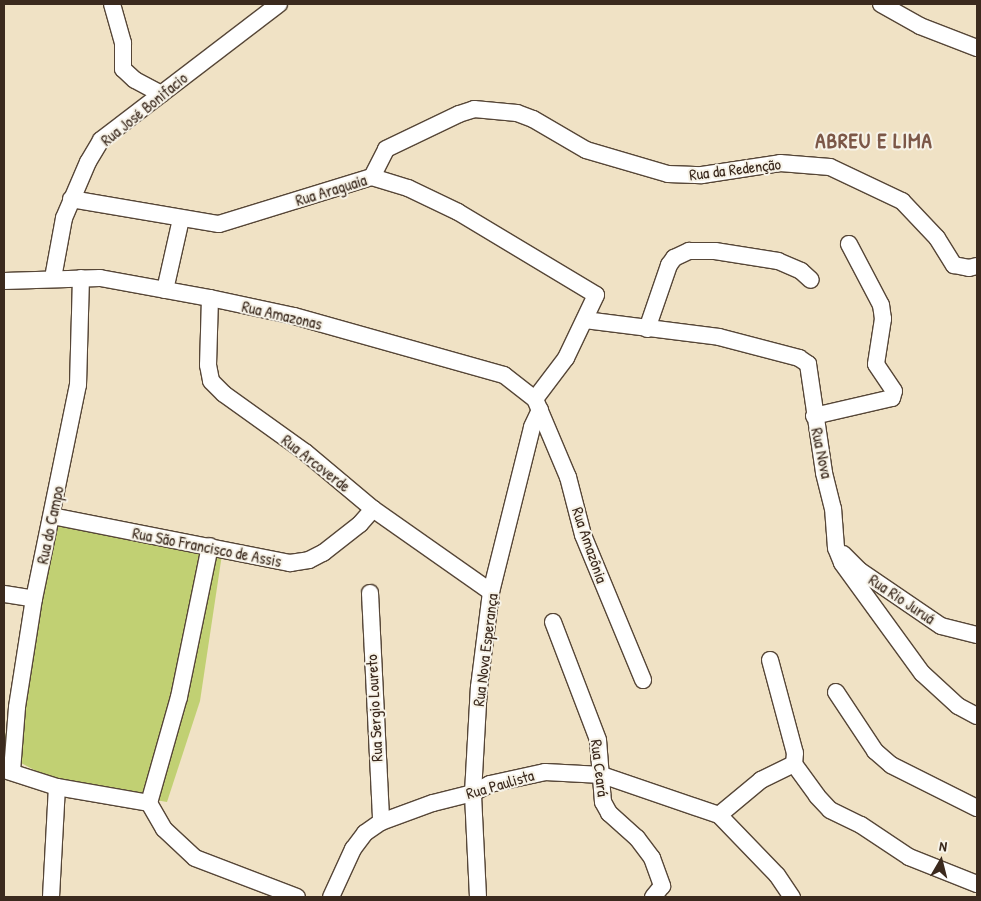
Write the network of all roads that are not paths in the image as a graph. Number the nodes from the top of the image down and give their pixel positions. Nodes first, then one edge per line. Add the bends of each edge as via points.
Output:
1 (112, 4) edge
2 (279, 4) edge
3 (881, 4) edge
4 (264, 9) edge
5 (977, 48) edge
6 (161, 94) junction
7 (372, 177) junction
8 (71, 199) junction
9 (181, 219) junction
10 (849, 244) dead end
11 (977, 266) edge
12 (53, 278) junction
13 (81, 278) junction
14 (811, 280) dead end
15 (4, 281) edge
16 (164, 290) junction
17 (596, 294) joint
18 (210, 298) junction
19 (585, 320) junction
20 (648, 325) junction
21 (538, 404) junction
22 (814, 416) junction
23 (373, 509) junction
24 (52, 516) junction
25 (210, 546) junction
26 (836, 548) junction
27 (491, 592) junction
28 (4, 594) edge
29 (370, 594) dead end
30 (34, 599) junction
31 (553, 622) dead end
32 (977, 635) edge
33 (770, 660) dead end
34 (643, 680) dead end
35 (836, 692) dead end
36 (977, 716) edge
37 (794, 764) junction
38 (8, 770) edge
39 (602, 776) junction
40 (57, 787) junction
41 (473, 793) junction
42 (149, 803) junction
43 (977, 808) edge
44 (719, 815) junction
45 (381, 822) junction
46 (977, 884) edge
47 (51, 897) edge
48 (297, 897) edge
49 (331, 897) edge
50 (478, 897) edge
51 (653, 897) edge
52 (792, 897) edge

1 - 6 street via 123,43 123,69 135,80
2 - 4 street, Rua José Bonifacio
3 - 5 street via 920,26
4 - 6 street, Rua José Bonifacio
6 - 8 street, Rua José Bonifacio via 102,140
7 - 9 street, Rua Araguaia via 219,224
7 - 11 street, Rua da Redenção via 386,150 459,114 474,109 517,113 586,150 668,174 702,175 780,163 830,167 902,201 937,238 954,265
7 - 17 street, Rua Araguaia via 408,188 458,212
8 - 9 street, Rua Araguaia
8 - 12 street, Rua José Bonifacio
9 - 16 street
10 - 22 street via 881,305 883,318 876,364 894,391 892,398
12 - 13 street, Rua Amazonas
12 - 15 street, Rua Amazonas
13 - 16 street, Rua Amazonas via 100,278
13 - 24 street, Rua do Campo via 78,385
14 - 20 street via 802,271 778,261 715,251 689,251 674,258 669,265
16 - 18 street, Rua Amazonas
17 - 19 street, Rua Nova Esperança
18 - 21 street, Rua Amazonas via 294,316 504,375
18 - 23 street, Rua Arcoverde via 208,365 212,380 224,394 305,452
19 - 20 street, Rua Nova
19 - 21 street, Rua Nova Esperança
20 - 22 street, Rua Nova via 719,337 803,360 808,364
21 - 27 street, Rua Nova Esperança
21 - 34 street, Rua Amazônia via 568,477 583,535
22 - 26 street, Rua Nova via 833,508
23 - 25 street, Rua São Francisco de Assis via 350,534 323,553 300,563
23 - 27 street, Rua Arcoverde
24 - 25 street, Rua São Francisco de Assis
24 - 30 street, Rua do Campo
25 - 42 street via 179,697
26 - 32 street, Rua Rio Juruá via 859,570 941,626
26 - 36 street, Rua Nova via 853,582 922,673 958,706
27 - 41 street, Rua Nova Esperança via 479,687
28 - 30 street
29 - 45 street, Rua Sergio Loureto
30 - 38 street, Rua do Campo
31 - 39 street, Rua Ceará via 598,740
33 - 37 street via 795,753
35 - 43 street via 875,751 891,765
37 - 44 street via 761,780
37 - 46 street via 830,810 909,857
38 - 40 street
39 - 41 street, Rua Paulista via 545,772 490,784
39 - 44 street, Rua Paulista
39 - 51 street, Rua Ceará via 606,808 637,838 652,858 662,886
40 - 42 street
40 - 47 street
41 - 45 street, Rua Paulista
41 - 50 street, Rua Nova Esperança
42 - 48 street via 164,829 194,858
44 - 52 street, Rua Paulista via 777,875
45 - 49 street, Rua Paulista via 353,849

